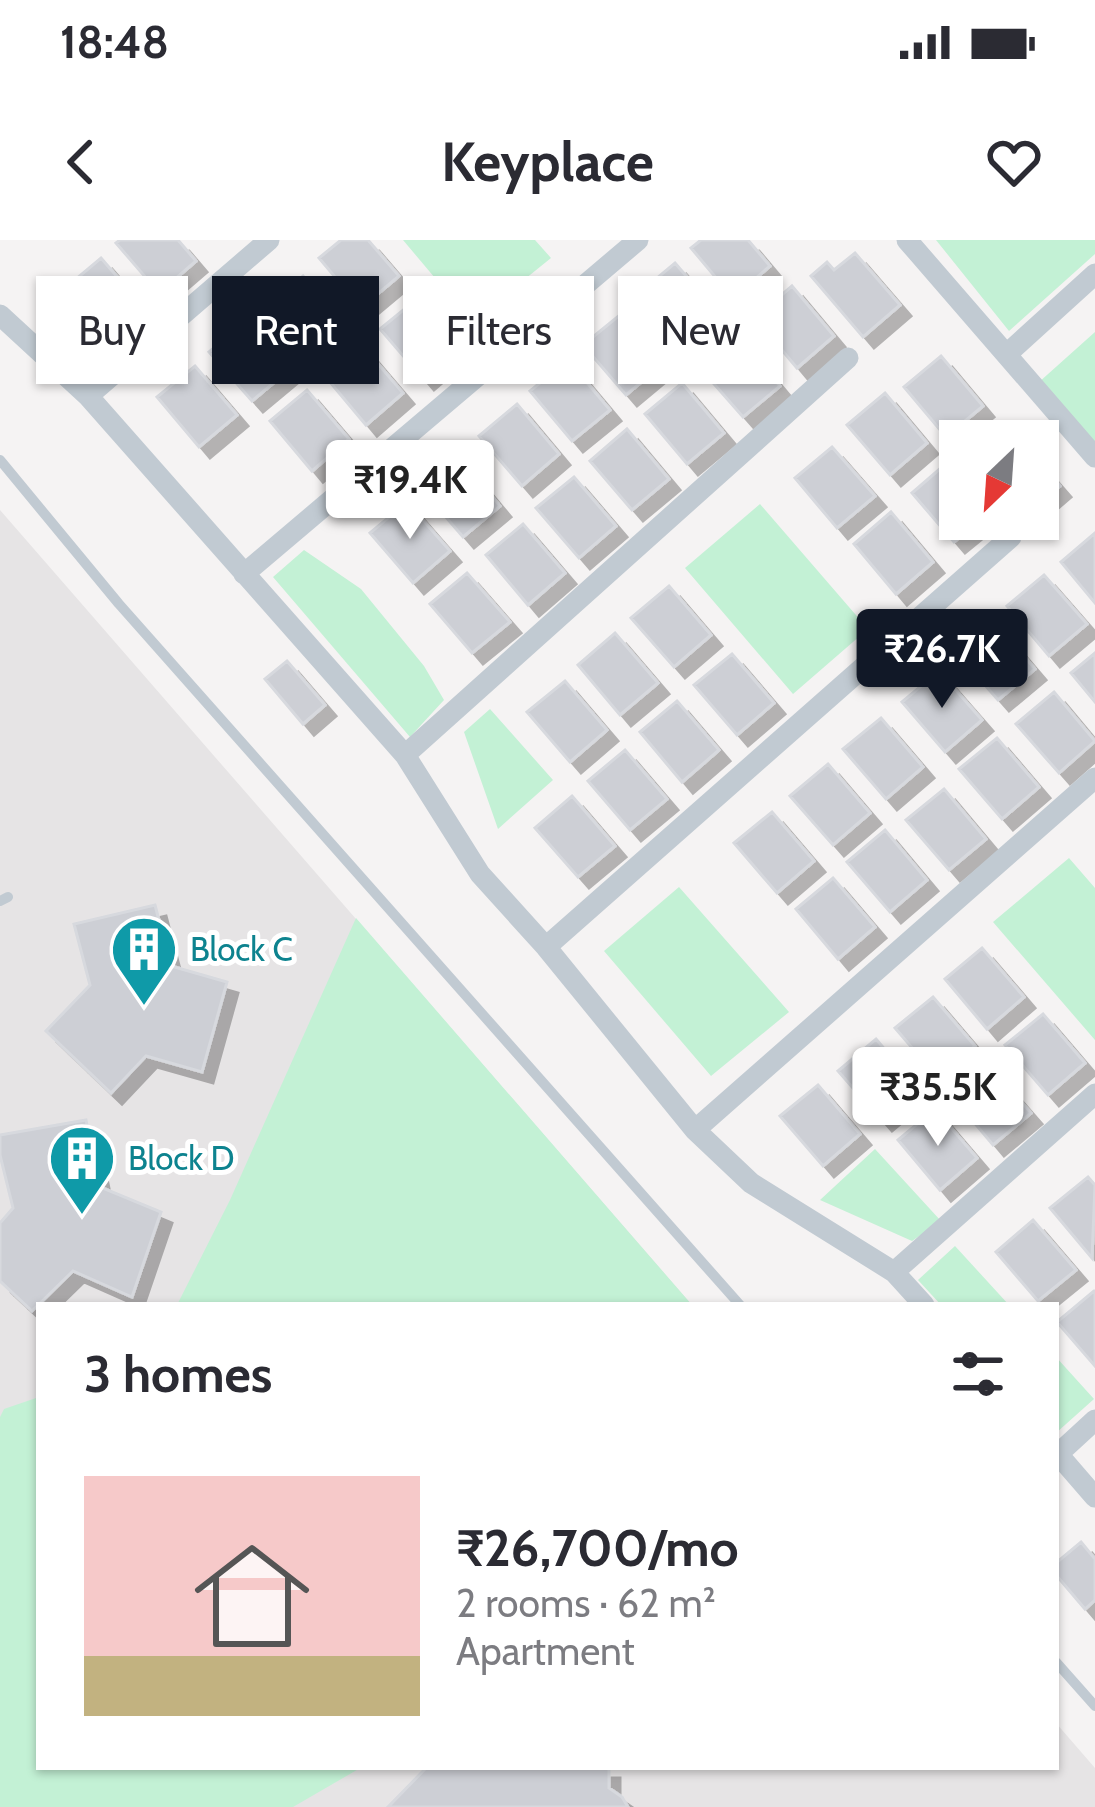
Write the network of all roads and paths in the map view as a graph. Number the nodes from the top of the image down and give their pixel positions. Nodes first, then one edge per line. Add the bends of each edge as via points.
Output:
1 (269, 240) edge
2 (638, 240) edge
3 (907, 240) edge
4 (1095, 274) edge
5 (0, 315) edge
6 (1008, 353) junction
7 (848, 358) dead end
8 (88, 396) junction
9 (1095, 457) edge
10 (0, 460) edge
11 (1008, 540) edge
12 (244, 574) junction
13 (404, 754) junction
14 (1095, 778) edge
15 (546, 947) junction
16 (1095, 1094) edge
17 (695, 1130) junction
18 (894, 1272) junction
19 (737, 1302) edge
20 (921, 1302) edge
21 (1095, 1420) edge
22 (1059, 1451) edge
23 (1059, 1455) edge
24 (1095, 1497) edge
25 (1059, 1665) edge
26 (1095, 1706) edge

1 - 8 street
2 - 12 street
3 - 6 street
4 - 6 street
5 - 8 street
6 - 9 street
7 - 13 street
8 - 12 street
10 - 19 lane
11 - 15 street
12 - 13 street
13 - 15 street via 480,874
14 - 17 street
15 - 17 street
16 - 18 street
17 - 18 street via 751,1183
18 - 20 street
21 - 22 street
23 - 24 street
25 - 26 lane

